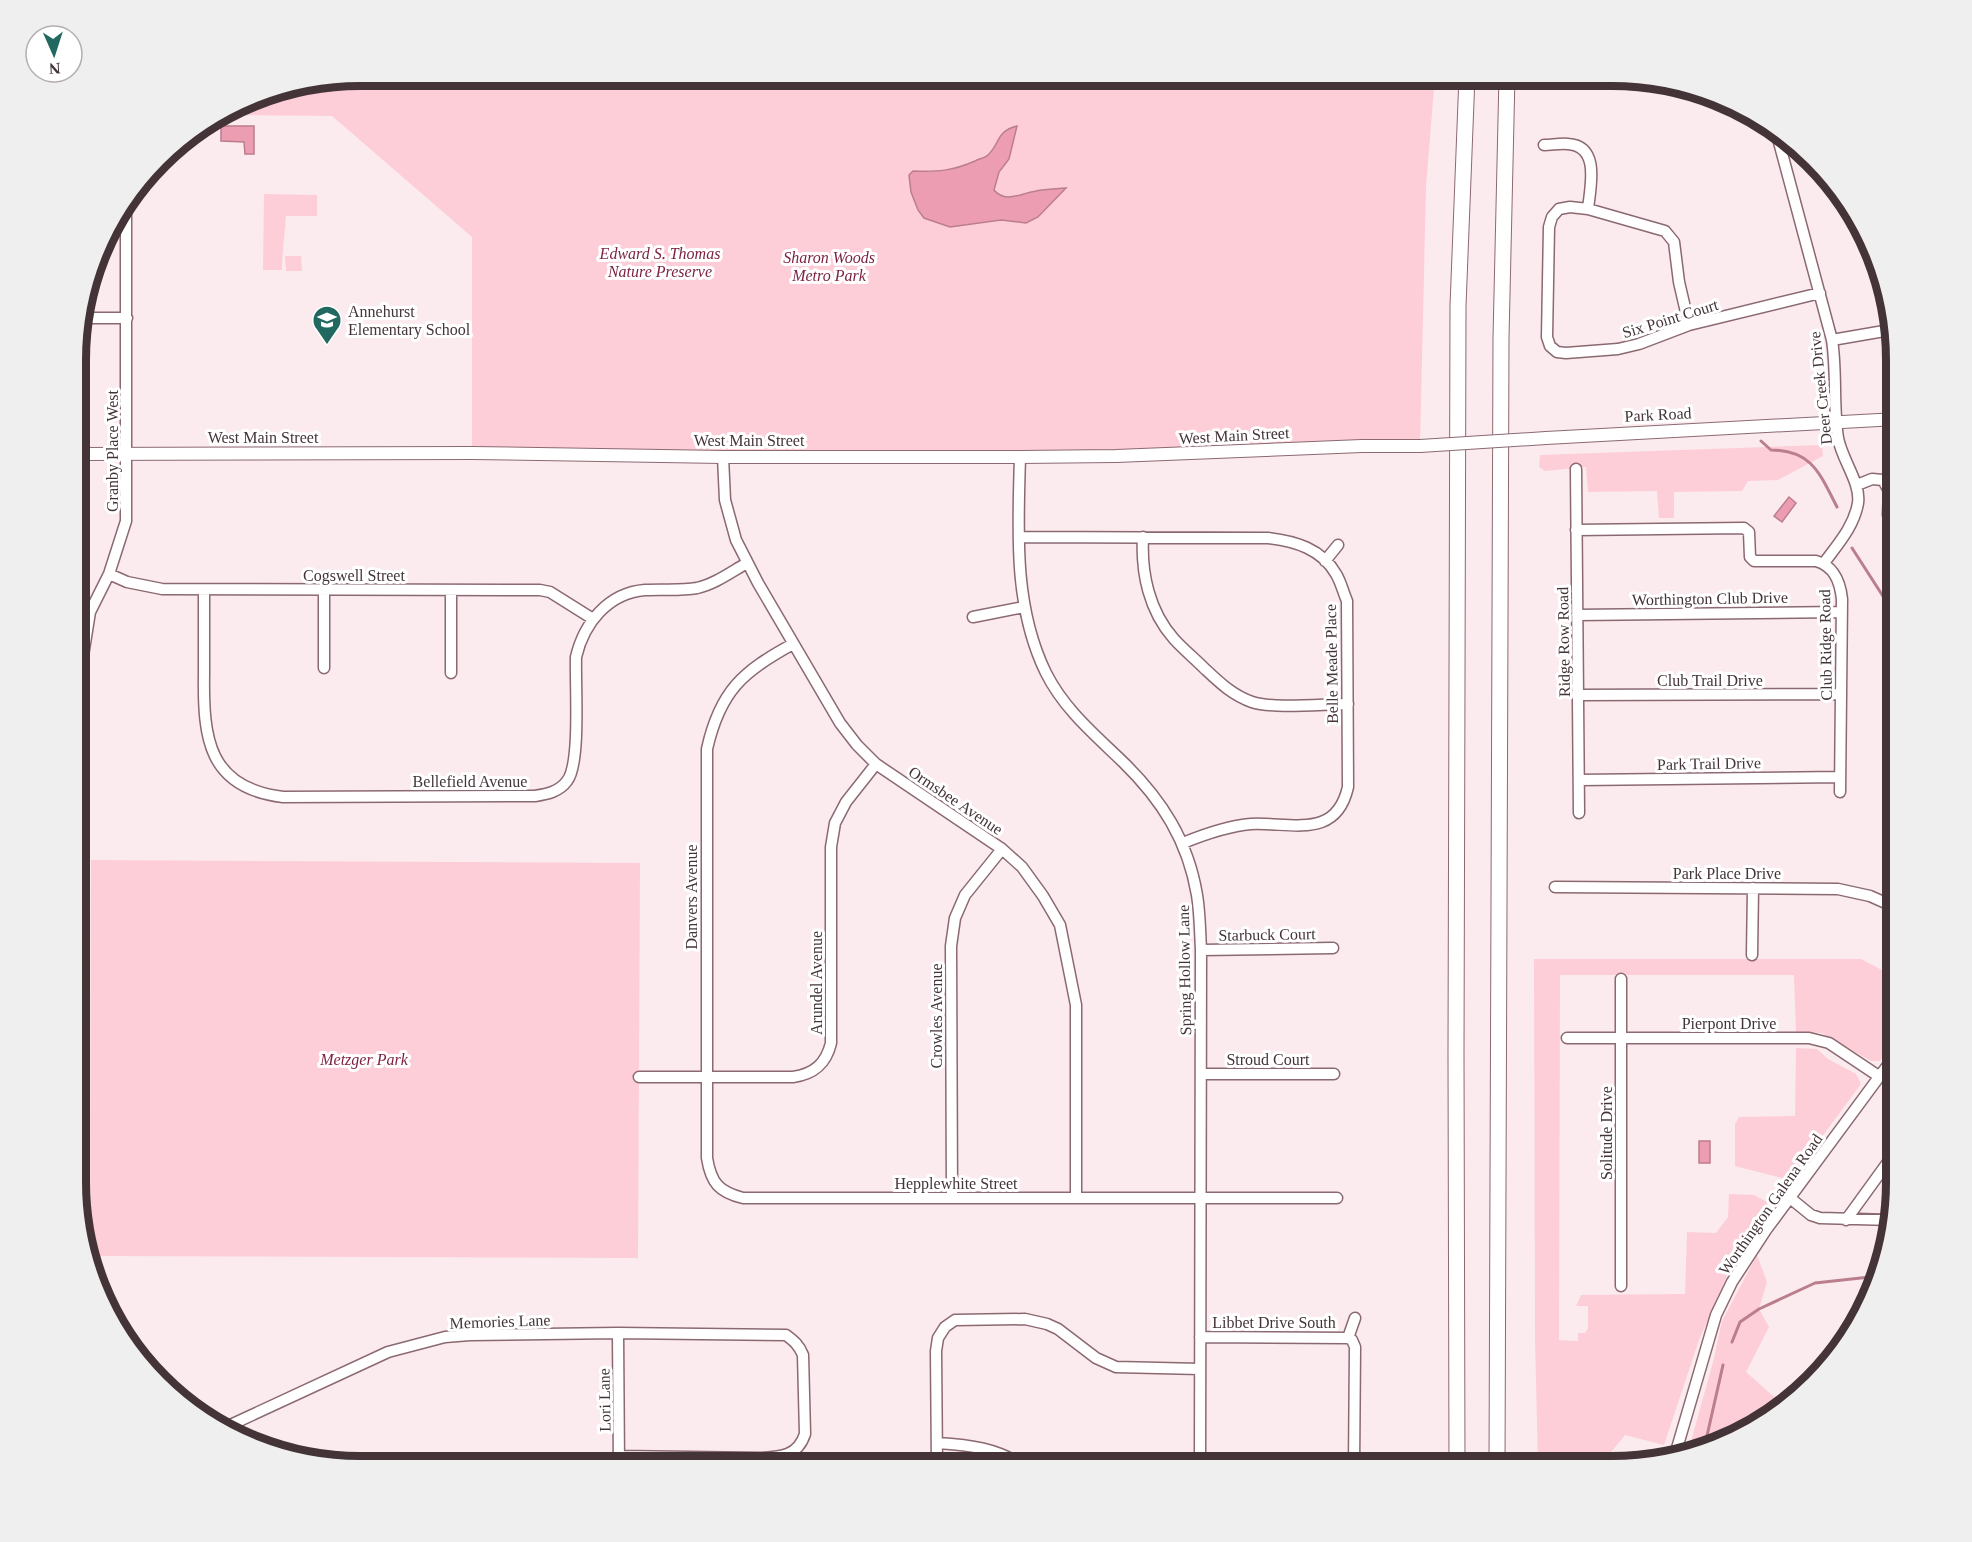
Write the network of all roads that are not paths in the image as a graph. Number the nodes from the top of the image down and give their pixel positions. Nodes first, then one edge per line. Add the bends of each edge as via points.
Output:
1 (1467, 86) edge
2 (1507, 86) edge
3 (1779, 142) edge
4 (1544, 145) dead end
5 (1588, 209) junction
6 (126, 216) edge
7 (1820, 292) junction
8 (89, 318) edge
9 (127, 318) junction
10 (1689, 325) junction
11 (1885, 331) edge
12 (1832, 340) junction
13 (1886, 419) edge
14 (1837, 421) junction
15 (1420, 446) joint
16 (86, 454) edge
17 (127, 454) junction
18 (723, 457) junction
19 (1020, 457) junction
20 (1576, 470) dead end
21 (1857, 485) junction
22 (1886, 485) edge
23 (1576, 530) junction
24 (1019, 537) junction
25 (1143, 537) junction
26 (1338, 545) dead end
27 (1325, 561) junction
28 (747, 563) junction
29 (1824, 563) junction
30 (109, 574) junction
31 (204, 590) junction
32 (324, 590) junction
33 (451, 590) junction
34 (1024, 607) junction
35 (1842, 612) junction
36 (1577, 615) junction
37 (973, 616) dead end
38 (593, 619) junction
39 (86, 637) edge
40 (793, 644) junction
41 (324, 668) dead end
42 (451, 673) dead end
43 (1841, 694) junction
44 (1578, 695) junction
45 (1348, 704) junction
46 (876, 764) junction
47 (1840, 777) junction
48 (1579, 780) junction
49 (1840, 792) dead end
50 (1579, 813) dead end
51 (1183, 843) junction
52 (1002, 849) junction
53 (1555, 887) dead end
54 (1753, 888) junction
55 (1886, 903) edge
56 (1333, 948) dead end
57 (1201, 950) junction
58 (1752, 956) dead end
59 (1621, 979) dead end
60 (1567, 1038) dead end
61 (1621, 1038) junction
62 (1886, 1068) edge
63 (1201, 1074) junction
64 (1334, 1074) dead end
65 (639, 1077) dead end
66 (706, 1077) junction
67 (1880, 1077) junction
68 (1886, 1165) edge
69 (716, 1184) joint
70 (952, 1198) junction
71 (1076, 1198) junction
72 (1337, 1198) dead end
73 (1790, 1198) junction
74 (1200, 1199) junction
75 (1846, 1220) junction
76 (1884, 1220) edge
77 (1621, 1287) dead end
78 (1355, 1318) dead end
79 (618, 1333) junction
80 (1200, 1337) junction
81 (1348, 1338) junction
82 (1200, 1369) junction
83 (231, 1425) edge
84 (937, 1443) junction
85 (1677, 1448) edge
86 (619, 1456) edge
87 (786, 1456) edge
88 (937, 1456) edge
89 (1006, 1456) edge
90 (1200, 1456) edge
91 (1354, 1456) edge
92 (1457, 1456) edge
93 (1497, 1456) edge

1 - 92 highway via 1458,317
2 - 93 highway via 1501,338
3 - 7 street, Deer Creek Drive
4 - 5 street via 1571,144 1583,150 1591,162
5 - 10 street via 1665,231 1674,242
5 - 10 street, Six Point Court via 1559,209 1551,217 1547,337 1550,346 1566,353 1618,350
6 - 9 street, Granby Place West
7 - 10 street, Six Point Court
7 - 12 street, Deer Creek Drive
8 - 9 street
9 - 17 street, Granby Place West
11 - 12 street
12 - 14 street, Deer Creek Drive
13 - 14 main road, Park Road
14 - 15 main road, Park Road, bridge
14 - 21 street, Deer Creek Drive via 1845,462
15 - 19 main road, West Main Street
16 - 17 main road, West Main Street
17 - 18 main road, West Main Street
17 - 30 street, Granby Place West via 126,521
18 - 19 main road, West Main Street
18 - 28 street, Ormsbee Avenue via 724,500 735,540
19 - 24 street, Spring Hollow Lane
20 - 23 street, Ridge Row Road
21 - 22 street via 1872,479 1883,480
21 - 29 street, Deer Creek Drive via 1854,520
23 - 29 street via 1744,528 1749,532 1750,557 1754,561
23 - 36 street, Ridge Row Road
24 - 25 street, Belle Meade Place
24 - 34 street, Spring Hollow Lane
25 - 27 street, Belle Meade Place via 1268,538 1290,541
25 - 45 street via 1145,579 1161,621 1173,639 1226,689 1253,702
26 - 27 street
27 - 45 street, Belle Meade Place via 1336,574 1347,601
28 - 38 street, Bellefield Avenue via 699,587 644,590 619,598
28 - 40 street, Ormsbee Avenue
29 - 35 street, Club Ridge Road via 1840,582
30 - 31 street, Cogswell Street via 162,589
30 - 39 street, Granby Place West via 90,612
31 - 32 street, Cogswell Street
31 - 38 street, Bellefield Avenue via 204,693 209,744 229,776 243,787 283,797 553,793 568,781 575,763 576,657
32 - 33 street, Cogswell Street
32 - 41 street
33 - 38 street, Cogswell Street via 550,592
33 - 42 street
34 - 37 street
34 - 51 street, Spring Hollow Lane via 1046,672 1060,696 1160,802
35 - 36 street, Worthington Club Drive
35 - 43 street, Club Ridge Road
36 - 44 street, Ridge Row Road
40 - 46 street, Ormsbee Avenue via 840,723
40 - 66 street, Danvers Avenue via 761,661 734,687 717,713 707,748
43 - 44 street, Club Trail Drive
43 - 47 street, Club Ridge Road
44 - 48 street, Ridge Row Road
45 - 51 street, Belle Meade Place via 1348,787 1344,803 1334,816 1319,824 1250,824 1215,830
46 - 52 street, Ormsbee Avenue
46 - 66 street, Arundel Avenue via 835,823 831,848 831,1043 825,1060 802,1076
47 - 48 street, Park Trail Drive
47 - 49 street, Club Ridge Road
48 - 50 street, Ridge Row Road
51 - 57 street, Spring Hollow Lane via 1197,895
52 - 70 street, Crowles Avenue via 965,895 955,918 951,946
52 - 71 street, Ormsbee Avenue via 1022,867 1060,926 1076,1005
53 - 54 street, Park Place Drive
54 - 55 street, Park Place Drive via 1838,889
54 - 58 street
56 - 57 street, Starbuck Court
57 - 63 street, Spring Hollow Lane
59 - 61 street, Solitude Drive
60 - 61 street, Pierpont Drive
61 - 67 street, Pierpont Drive via 1809,1038 1829,1043
61 - 77 street, Solitude Drive
62 - 67 street, Worthington Galena Road
63 - 64 street, Stroud Court
63 - 74 street, Spring Hollow Lane
65 - 66 street, Arundel Avenue
66 - 69 street, Danvers Avenue via 707,1158
67 - 73 street, Worthington Galena Road
68 - 75 street
69 - 70 street, Hepplewhite Street via 728,1194 743,1198
70 - 71 street, Hepplewhite Street
71 - 74 street, Hepplewhite Street
72 - 74 street, Hepplewhite Street
73 - 75 street via 1811,1215
73 - 85 street, Worthington Galena Road via 1732,1282 1716,1315
74 - 80 street, Spring Hollow Lane
75 - 76 street
78 - 81 street
79 - 83 street, Memories Lane via 470,1335 422,1342 388,1352
79 - 86 street, Lori Lane
79 - 87 street, Memories Lane via 786,1335 803,1355 805,1434
80 - 81 street, Libbet Drive South
80 - 82 street, Spring Hollow Lane
81 - 91 street via 1354,1347
82 - 84 street via 1116,1367 1096,1358 1058,1329 1037,1321 955,1320 938,1338 936,1351
82 - 90 street, Spring Hollow Lane
84 - 88 street
84 - 89 street via 982,1447

